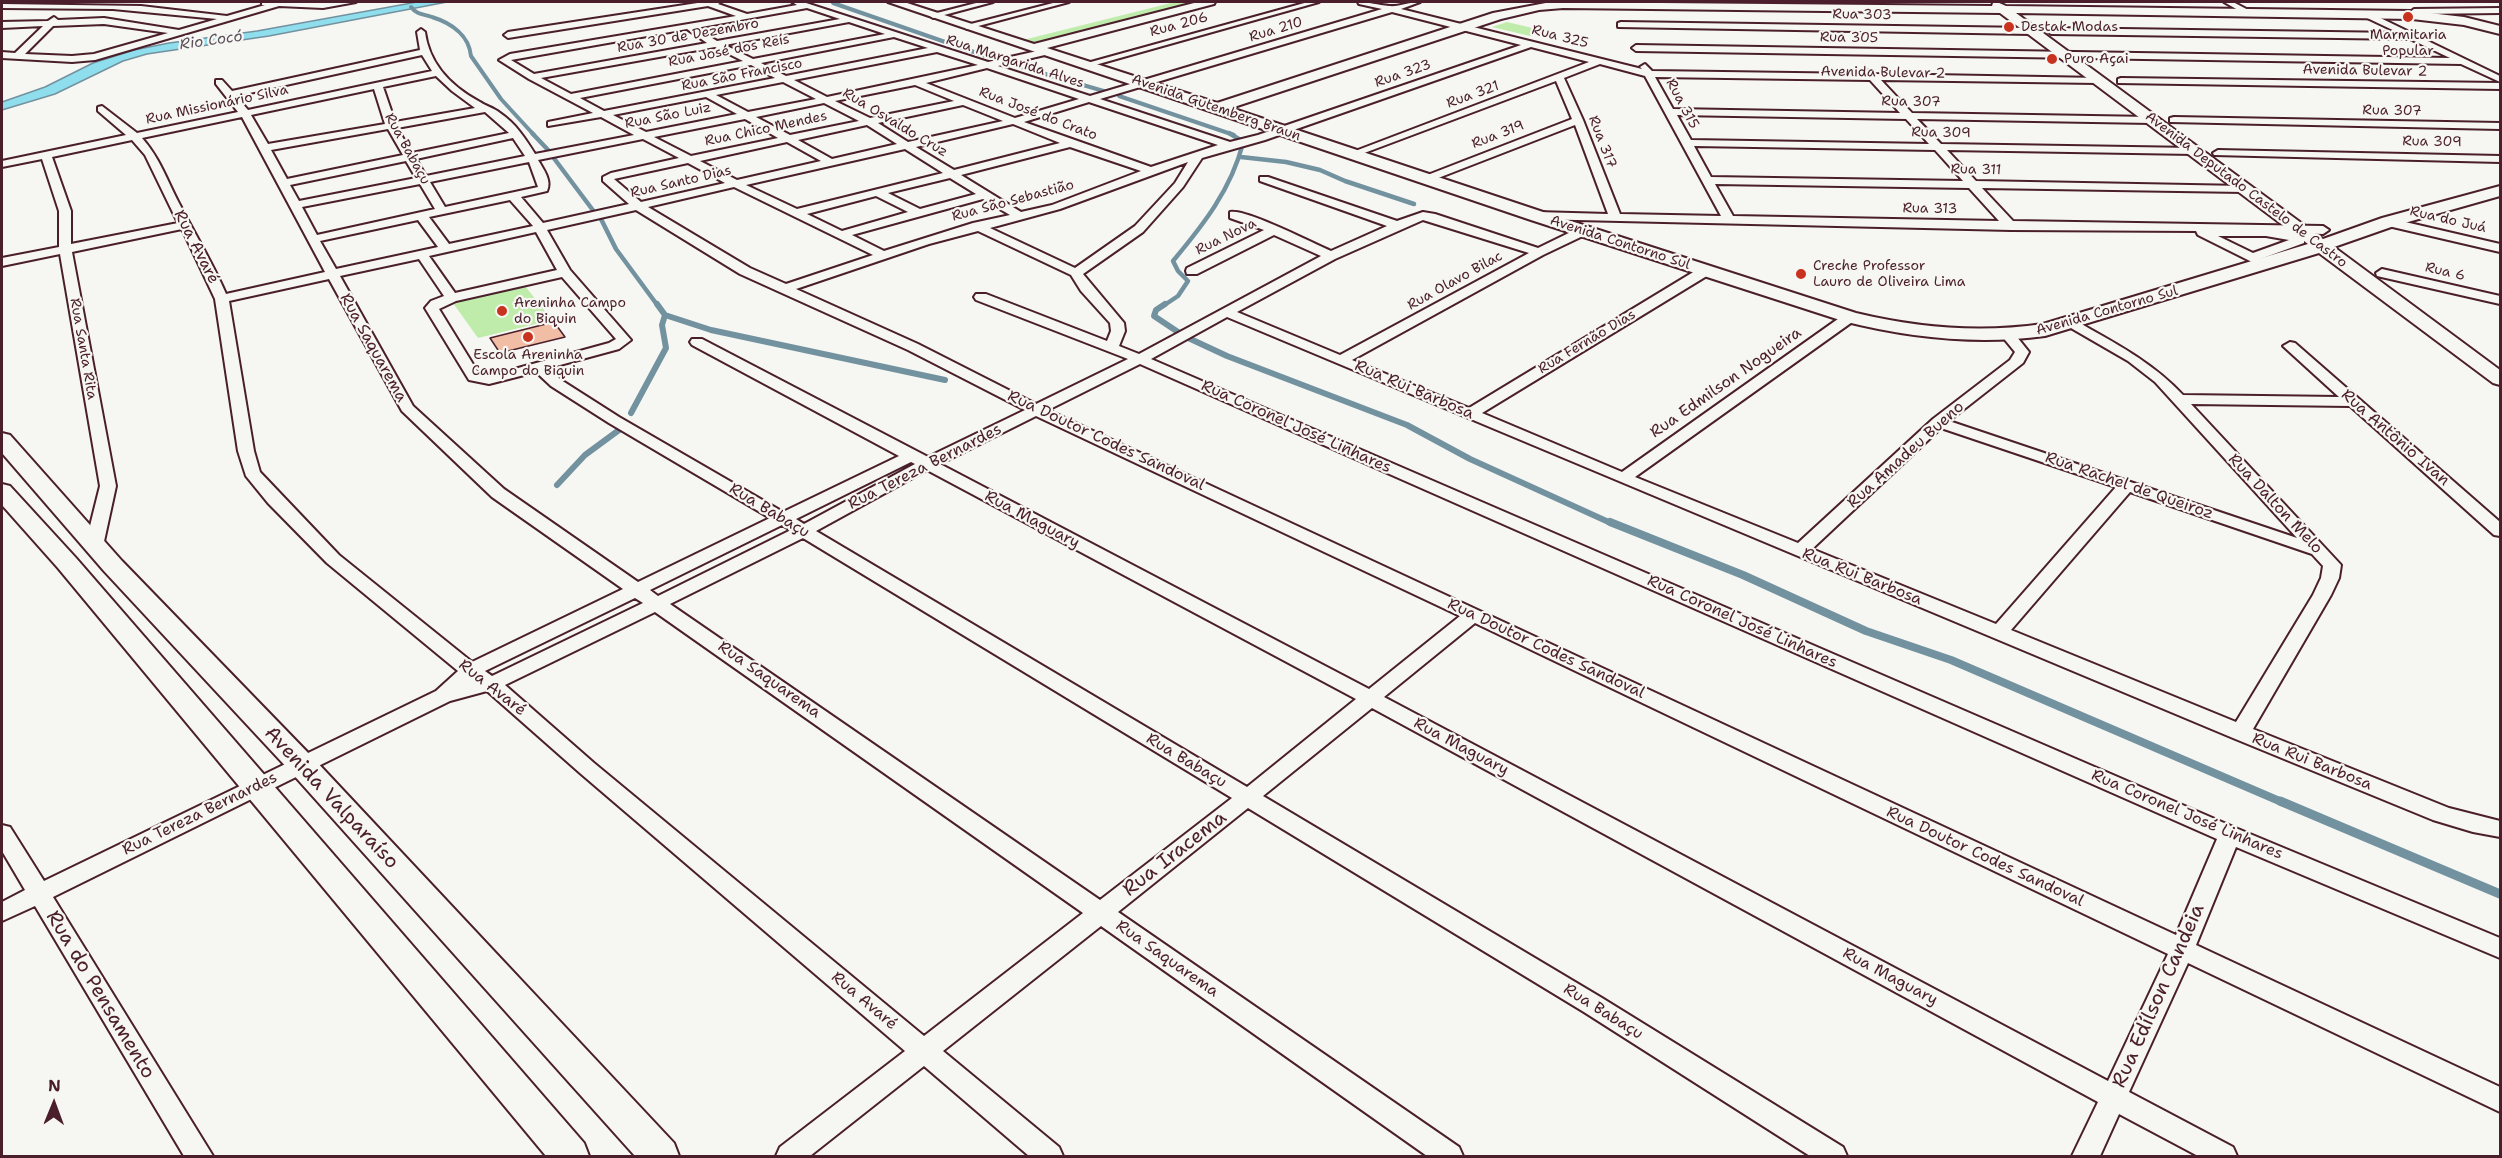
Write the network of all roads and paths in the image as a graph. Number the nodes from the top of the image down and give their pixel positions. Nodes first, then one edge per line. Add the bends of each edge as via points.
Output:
1 (94, 2) edge
2 (254, 2) edge
3 (352, 2) edge
4 (717, 2) edge
5 (794, 2) edge
6 (894, 2) edge
7 (982, 2) edge
8 (1065, 2) edge
9 (1168, 2) edge
10 (1210, 2) edge
11 (1315, 2) edge
12 (1362, 2) edge
13 (1416, 2) edge
14 (1545, 2) edge
15 (1749, 2) edge
16 (2228, 2) edge
17 (707, 3) junction
18 (827, 3) dead end
19 (1608, 3) junction
20 (1659, 3) edge
21 (276, 5) junction
22 (2005, 5) edge
23 (2, 6) edge
24 (83, 6) junction
25 (808, 6) junction
26 (1802, 6) junction
27 (1390, 9) junction
28 (2244, 10) junction
29 (2500, 11) edge
30 (2413, 13) junction
31 (641, 14) junction
32 (2366, 14) junction
33 (933, 15) junction
34 (747, 17) junction
35 (228, 19) junction
36 (848, 21) junction
37 (51, 22) junction
38 (2, 25) edge
39 (967, 26) junction
40 (1459, 26) junction
41 (689, 27) junction
42 (1824, 28) junction
43 (2500, 28) edge
44 (674, 30) junction
45 (2031, 31) junction
46 (421, 32) dead end
47 (789, 32) junction
48 (2051, 32) junction
49 (180, 33) junction
50 (508, 35) dead end
51 (893, 36) junction
52 (1832, 36) dead end
53 (2411, 36) junction
54 (1628, 37) junction
55 (1013, 41) junction
56 (596, 43) junction
57 (716, 44) junction
58 (1533, 44) junction
59 (1839, 44) dead end
60 (826, 48) junction
61 (606, 49) dead end
62 (935, 50) junction
63 (1039, 50) junction
64 (424, 52) junction
65 (1847, 52) junction
66 (616, 54) dead end
67 (2, 55) edge
68 (2062, 55) junction
69 (17, 56) junction
70 (2084, 56) junction
71 (626, 60) junction
72 (1600, 61) junction
73 (2462, 61) junction
74 (751, 62) junction
75 (867, 65) junction
76 (1085, 65) junction
77 (986, 67) junction
78 (877, 69) dead end
79 (438, 73) junction
80 (888, 74) dead end
81 (532, 77) junction
82 (1872, 77) junction
83 (665, 78) junction
84 (1559, 78) junction
85 (1652, 78) junction
86 (2500, 79) edge
87 (2097, 80) junction
88 (785, 81) junction
89 (219, 82) dead end
90 (913, 82) junction
91 (1144, 84) junction
92 (377, 85) junction
93 (2115, 86) junction
94 (2500, 86) edge
95 (1881, 87) junction
96 (2135, 92) junction
97 (231, 94) junction
98 (705, 96) junction
99 (570, 97) junction
100 (2500, 97) edge
101 (826, 100) junction
102 (1091, 100) junction
103 (963, 102) junction
104 (1211, 106) junction
105 (102, 109) dead end
106 (485, 109) junction
107 (1671, 112) junction
108 (245, 113) junction
109 (607, 115) junction
110 (745, 116) junction
111 (1907, 116) junction
112 (1578, 120) junction
113 (2151, 120) junction
114 (2174, 120) junction
115 (1015, 121) junction
116 (869, 122) junction
117 (552, 124) dead end
118 (391, 126) junction
119 (2500, 126) edge
120 (1281, 130) junction
121 (517, 134) junction
122 (646, 135) junction
123 (134, 136) junction
124 (792, 140) junction
125 (1687, 143) junction
126 (1071, 144) junction
127 (1229, 145) junction
128 (908, 146) junction
129 (265, 148) junction
130 (1938, 148) junction
131 (2194, 151) junction
132 (1354, 153) junction
133 (2218, 153) junction
134 (46, 154) junction
135 (1198, 155) junction
136 (411, 157) junction
137 (533, 158) junction
138 (2500, 159) edge
139 (691, 160) junction
140 (832, 163) junction
141 (2, 164) edge
142 (1151, 171) junction
143 (949, 174) junction
144 (611, 176) joint
145 (1429, 178) junction
146 (1264, 179) dead end
147 (425, 180) junction
148 (1706, 180) junction
149 (285, 183) junction
150 (738, 185) junction
151 (1971, 185) junction
152 (2244, 189) junction
153 (2500, 191) edge
154 (876, 192) junction
155 (984, 195) junction
156 (514, 197) junction
157 (296, 205) junction
158 (640, 207) junction
159 (442, 211) junction
160 (796, 213) junction
161 (918, 213) junction
162 (421, 215) junction
163 (1019, 216) junction
164 (1234, 216) dead end
165 (1537, 216) junction
166 (1615, 217) junction
167 (1729, 219) junction
168 (2388, 222) junction
169 (185, 225) junction
170 (1397, 225) junction
171 (977, 226) junction
172 (2011, 226) junction
173 (539, 228) junction
174 (1274, 230) junction
175 (2299, 230) junction
176 (1583, 231) junction
177 (840, 235) junction
178 (313, 239) junction
179 (2327, 239) junction
180 (2500, 248) edge
181 (65, 250) junction
182 (447, 250) junction
183 (1539, 252) junction
184 (883, 255) junction
185 (2246, 255) joint
186 (423, 256) junction
187 (1331, 256) junction
188 (2, 262) edge
189 (1192, 271) dead end
190 (1705, 271) junction
191 (565, 272) junction
192 (1076, 273) junction
193 (2382, 273) junction
194 (333, 276) junction
195 (785, 289) junction
196 (981, 297) dead end
197 (452, 298) junction
198 (222, 299) junction
199 (2500, 300) edge
200 (1228, 313) junction
201 (1850, 316) junction
202 (2071, 324) junction
203 (2008, 335) junction
204 (697, 342) dead end
205 (2290, 346) dead end
206 (1112, 347) junction
207 (2500, 358) edge
208 (1140, 359) junction
209 (1342, 359) junction
210 (539, 367) junction
211 (2500, 379) edge
212 (2179, 399) junction
213 (2353, 402) junction
214 (1036, 410) junction
215 (1470, 414) junction
216 (1938, 422) junction
217 (2, 440) edge
218 (919, 460) junction
219 (1623, 478) junction
220 (2126, 486) junction
221 (2, 491) edge
222 (2497, 524) edge
223 (794, 525) junction
224 (94, 546) junction
225 (1800, 551) junction
226 (2319, 551) junction
227 (639, 590) junction
228 (658, 603) junction
229 (1473, 615) junction
230 (1999, 633) junction
231 (470, 671) junction
232 (491, 684) junction
233 (443, 696) junction
234 (1370, 699) junction
235 (2241, 733) junction
236 (302, 765) junction
237 (256, 786) junction
238 (1247, 798) junction
239 (2500, 829) edge
240 (2, 833) edge
241 (2230, 835) junction
242 (38, 893) junction
243 (2, 912) edge
244 (1101, 913) junction
245 (2500, 948) edge
246 (2182, 950) junction
247 (923, 1051) junction
248 (2113, 1098) junction
249 (2500, 1100) edge
250 (199, 1156) edge
251 (570, 1156) edge
252 (660, 1156) edge
253 (790, 1156) edge
254 (1049, 1156) edge
255 (1449, 1156) edge
256 (1833, 1156) edge
257 (2086, 1156) edge
258 (2223, 1156) edge

1 - 24 street
2 - 21 street
3 - 21 street
4 - 17 street
5 - 25 street, Rua Margarida Alves
6 - 33 street, Avenida Gutemberg Braun
7 - 33 street
8 - 39 street
9 - 55 street
10 - 63 street
11 - 76 street, Rua 206
12 - 27 street, Rua 325
13 - 27 street, Rua 210
14 - 40 street via 1507,8
15 - 22 street
16 - 28 street
17 - 31 street
17 - 34 street
18 - 25 street
19 - 20 street
19 - 40 street via 1539,6
19 - 54 street, Rua 315
20 - 26 street
21 - 35 street
22 - 26 street
22 - 28 street
22 - 45 street, Avenida Deputado Castelo de Castro
22 - 48 street, Avenida Deputado Castelo de Castro
23 - 24 street
24 - 35 street via 162,9
24 - 37 street
25 - 34 street
25 - 36 street, Rua Margarida Alves
26 - 42 street
27 - 40 street, Rua 325
27 - 91 street, Rua 210
28 - 30 street
28 - 32 street
29 - 30 street
30 - 32 street
30 - 43 street
31 - 44 street
31 - 50 street
32 - 53 street
33 - 39 street, Avenida Gutemberg Braun
34 - 41 street
34 - 47 street
35 - 49 street
36 - 47 street, Rua 30 de Dezembro
36 - 51 street, Rua Margarida Alves
37 - 38 street
37 - 49 street via 104,21
37 - 69 street
39 - 55 street, Avenida Gutemberg Braun
40 - 58 street, Rua 325
40 - 104 street
41 - 44 street
41 - 57 street, Rua Osvaldo Cruz
42 - 45 street, Rua 303
42 - 52 street
42 - 54 street, Rua 303
44 - 56 street
45 - 68 street, Avenida Deputado Castelo de Castro
46 - 64 street
47 - 57 street, Rua 30 de Dezembro
47 - 60 street
48 - 53 street
48 - 70 street, Avenida Deputado Castelo de Castro
49 - 69 street via 95,57
51 - 60 street, Rua José dos Reís
51 - 62 street, Rua Margarida Alves
53 - 73 street
54 - 65 street, Rua 305
54 - 85 street, Rua 315
55 - 63 street, Avenida Gutemberg Braun
56 - 61 street
56 - 81 street via 504,60
57 - 71 street, Rua 30 de Dezembro
57 - 74 street, Rua Osvaldo Cruz
58 - 72 street, Rua 325
58 - 120 street, Rua 323
59 - 65 street
60 - 74 street, Rua José dos Reís
60 - 75 street
62 - 75 street, Rua São Francisco
62 - 77 street, Rua Margarida Alves
63 - 76 street, Avenida Gutemberg Braun
63 - 77 street, Rua São Luiz
64 - 79 street
64 - 97 street
65 - 68 street, Rua 305
65 - 82 street
66 - 71 street
67 - 69 street
68 - 70 street, Rua 305
68 - 87 street, Avenida Deputado Castelo de Castro
70 - 73 street
70 - 93 street, Avenida Deputado Castelo de Castro
71 - 81 street, Rua 30 de Dezembro
71 - 83 street
72 - 84 street, Rua 321
72 - 85 street, Rua 325
73 - 86 street
74 - 83 street, Rua José dos Reís
74 - 88 street, Rua Osvaldo Cruz
75 - 78 street
75 - 88 street, Rua São Francisco
76 - 91 street, Avenida Gutemberg Braun
77 - 90 street, Rua São Luiz
77 - 102 street, Rua Margarida Alves
79 - 92 street, Rua Missionário Silva
79 - 106 street
80 - 90 street, Rua José do Crato
81 - 99 street
82 - 85 street, Avenida Bulevar 2
82 - 87 street, Avenida Bulevar 2
82 - 95 street
83 - 98 street
83 - 99 street, Rua José dos Reís
84 - 112 street, Rua 317
84 - 132 street, Rua 321
85 - 95 street, Avenida Bulevar 2
85 - 107 street, Rua 315
87 - 93 street, Avenida Deputado Castelo de Castro
88 - 98 street, Rua São Francisco
88 - 101 street, Rua Osvaldo Cruz
89 - 97 street, Rua Saquarema
90 - 101 street, Rua São Luiz
90 - 103 street, Rua José do Crato
91 - 102 street, Rua Santo Dias
91 - 104 street, Avenida Gutemberg Braun
92 - 108 street, Rua Missionário Silva
92 - 118 street, Rua Babaçu
93 - 94 street, Avenida Bulevar 2
93 - 95 street, Avenida Bulevar 2
93 - 96 street, Avenida Deputado Castelo de Castro
93 - 113 street, Avenida Deputado Castelo de Castro
95 - 111 street
96 - 100 street, Avenida Bulevar 2
96 - 114 street, Avenida Deputado Castelo de Castro
97 - 108 street, Rua Saquarema
98 - 109 street, Rua São Francisco
98 - 110 street
99 - 109 street
101 - 110 street, Rua São Luiz
101 - 116 street, Rua Osvaldo Cruz
102 - 115 street, Rua Santo Dias
102 - 127 street, Rua Margarida Alves
103 - 115 street, Rua José do Crato
103 - 116 street, Rua Chico Mendes
104 - 120 street, Avenida Gutemberg Braun
105 - 123 street, Rua Avaré
106 - 118 street
106 - 121 street
107 - 111 street, Rua 307
107 - 125 street, Rua 315
108 - 123 street, Rua Missionário Silva
108 - 129 street, Rua Saquarema
109 - 117 street, Rua São Francisco
109 - 122 street
110 - 122 street, Rua São Luiz
110 - 124 street
111 - 113 street, Rua 307
111 - 130 street
112 - 145 street, Rua 319
112 - 166 street, Rua 317
113 - 131 street, Avenida Deputado Castelo de Castro
114 - 119 street, Rua 307
114 - 133 street, Avenida Deputado Castelo de Castro
115 - 126 street, Rua José do Crato
115 - 128 street, Rua Santo Dias
116 - 124 street, Rua Chico Mendes
116 - 128 street, Rua Osvaldo Cruz
118 - 129 street
118 - 136 street, Rua Babaçu
120 - 127 street, Rua São Sebastião
120 - 132 street, Avenida Gutemberg Braun
121 - 136 street
121 - 137 street
122 - 137 street, Rua São Luiz
122 - 139 street
123 - 134 street, Rua Missionário Silva
123 - 169 street, Rua Avaré via 150,154
124 - 139 street, Rua Chico Mendes
124 - 140 street
125 - 130 street, Rua 309
125 - 148 street, Rua 315
126 - 142 street, Rua José do Crato
126 - 143 street
127 - 135 street, Rua São Sebastião
128 - 140 street, Rua Santo Dias
128 - 143 street, Rua Osvaldo Cruz
129 - 149 street, Rua Saquarema
130 - 131 street, Rua 309
130 - 151 street
131 - 152 street, Avenida Deputado Castelo de Castro
132 - 145 street, Avenida Gutemberg Braun
133 - 138 street, Rua 309
133 - 179 street, Avenida Deputado Castelo de Castro
134 - 141 street, Rua Missionário Silva
134 - 181 street, Rua Santa Rita via 65,211
135 - 142 street, Rua São Sebastião
135 - 192 street via 1179,185 1139,229
136 - 147 street, Rua Babaçu
136 - 149 street
137 - 147 street, Rua São Luiz
137 - 156 street via 545,186 538,192
139 - 144 street, Rua Chico Mendes
139 - 150 street
140 - 150 street, Rua Santo Dias
142 - 163 street, Rua São Sebastião via 1078,200
143 - 154 street
143 - 155 street, Rua Osvaldo Cruz
144 - 158 street, Rua Doutor Codes Sandoval via 607,179
145 - 165 street, Avenida Gutemberg Braun
146 - 170 street
147 - 157 street, Rua São Luiz
147 - 159 street, Rua Babaçu
148 - 151 street, Rua 311
148 - 167 street, Rua 315
149 - 157 street, Rua Saquarema
150 - 158 street, Rua Santo Dias
150 - 160 street
151 - 152 street, Rua 311
151 - 172 street
152 - 175 street, Avenida Deputado Castelo de Castro
153 - 168 street, Avenida Contorno Sul
154 - 160 street
154 - 161 street
155 - 161 street
155 - 163 street, Rua Osvaldo Cruz
156 - 159 street
156 - 173 street
157 - 178 street, Rua Saquarema
158 - 173 street, Rua Santo Dias
158 - 195 street, Rua Doutor Codes Sandoval via 745,271
159 - 162 street
160 - 177 street
161 - 177 street
162 - 178 street
162 - 182 street
163 - 171 street, Rua São Sebastião
164 - 174 street
165 - 166 street, Rua 313
165 - 176 street, Avenida Contorno Sul
166 - 167 street, Rua 313
167 - 172 street, Rua 313
168 - 179 street, Avenida Contorno Sul
168 - 180 street, Rua do Juá
169 - 181 street
169 - 198 street, Rua Avaré
170 - 183 street, Rua Tereza Bernardes via 1423,216
170 - 187 street, Rua Tereza Bernardes
171 - 184 street, Rua São Sebastião
171 - 192 street
172 - 175 street, Rua 313
173 - 182 street, Rua Santo Dias
173 - 191 street
174 - 187 street
174 - 189 street, Rua Nova
175 - 179 street, Avenida Deputado Castelo de Castro
176 - 183 street, Rua Olavo Bilac
176 - 190 street, Avenida Contorno Sul
177 - 184 street
178 - 194 street, Rua Saquarema
179 - 193 street, Avenida Deputado Castelo de Castro
179 - 202 street, Avenida Contorno Sul
179 - 211 street, Avenida Deputado Castelo de Castro
181 - 188 street
181 - 224 street, Rua Santa Rita via 108,486
182 - 186 street, Rua Santo Dias
183 - 209 street, Rua Olavo Bilac
184 - 195 street, Rua São Sebastião
185 - 185 street via 2252,258 2300,240 2278,234 2202,232
186 - 194 street, Rua Santo Dias
186 - 197 street
187 - 200 street, Rua Tereza Bernardes
190 - 201 street, Avenida Contorno Sul
190 - 215 street, Rua Fernão Dias
191 - 197 street
191 - 210 street via 624,340
192 - 206 street via 1087,293 1117,320
193 - 199 street, Rua 6
193 - 207 street, Avenida Deputado Castelo de Castro
194 - 198 street, Rua Santo Dias
194 - 227 street, Rua Saquarema via 406,408 498,492
195 - 214 street, Rua Doutor Codes Sandoval via 913,347
196 - 206 street, Rua Coronel José Linhares
197 - 210 street via 432,308 474,377 489,380
198 - 231 street, Rua Avaré via 252,473 333,559
200 - 208 street, Rua Tereza Bernardes
200 - 209 street, Rua Rui Barbosa
201 - 203 street, Avenida Contorno Sul via 1925,332
201 - 219 street, Rua Edmilson Nogueira
202 - 203 street, Avenida Contorno Sul
202 - 212 street, Rua Dalton Melo via 2146,367
203 - 216 street, Rua Amadeu Bueno via 2022,352 2020,358
204 - 218 street, Rua Maguary
205 - 213 street, Rua Antônio Ivan
206 - 208 street, Rua Coronel José Linhares
208 - 214 street, Rua Tereza Bernardes
208 - 241 street, Rua Coronel José Linhares
209 - 215 street, Rua Rui Barbosa
210 - 223 street, Rua Babaçu via 556,383 614,420
212 - 213 street
212 - 226 street, Rua Dalton Melo
213 - 222 street, Rua Antônio Ivan
214 - 218 street, Rua Tereza Bernardes
214 - 229 street, Rua Doutor Codes Sandoval
215 - 219 street, Rua Rui Barbosa
216 - 220 street, Rua Rachel de Queiroz
216 - 225 street, Rua Amadeu Bueno
217 - 224 street, Avenida Valparaíso
218 - 223 street, Rua Tereza Bernardes
218 - 234 street, Rua Maguary
219 - 225 street, Rua Rui Barbosa
220 - 226 street, Rua Rachel de Queiroz
220 - 230 street
221 - 237 street
223 - 227 street, Rua Tereza Bernardes
223 - 228 street, Rua Tereza Bernardes
223 - 238 street, Rua Babaçu
224 - 236 street, Avenida Valparaíso
225 - 230 street, Rua Rui Barbosa
226 - 235 street, Rua Dalton Melo via 2332,565 2330,578
227 - 228 street, Rua Saquarema
227 - 231 street, Rua Tereza Bernardes
228 - 232 street, Rua Tereza Bernardes
228 - 244 street, Rua Saquarema
229 - 234 street, Rua Iracema
229 - 246 street, Rua Doutor Codes Sandoval
230 - 235 street, Rua Rui Barbosa
231 - 232 street, Rua Avaré
231 - 233 street, Rua Tereza Bernardes
232 - 233 street, Rua Tereza Bernardes
232 - 247 street, Rua Avaré
233 - 236 street, Rua Tereza Bernardes
234 - 238 street, Rua Iracema
234 - 248 street, Rua Maguary
235 - 239 street, Rua Rui Barbosa via 2441,814
236 - 237 street, Rua Tereza Bernardes
236 - 252 street, Avenida Valparaíso
237 - 242 street, Rua Tereza Bernardes
237 - 251 street
238 - 244 street, Rua Iracema
238 - 256 street, Rua Babaçu via 1593,1005
240 - 242 street, Rua do Pensamento
241 - 245 street, Rua Coronel José Linhares
241 - 246 street, Rua Edílson Candeia
242 - 243 street, Rua Tereza Bernardes
242 - 250 street, Rua do Pensamento
244 - 247 street, Rua Iracema
244 - 255 street, Rua Saquarema
246 - 248 street, Rua Edílson Candeia
246 - 249 street, Rua Doutor Codes Sandoval
247 - 253 street, Rua Iracema
247 - 254 street, Rua Avaré
248 - 257 street, Rua Edílson Candeia
248 - 258 street, Rua Maguary

